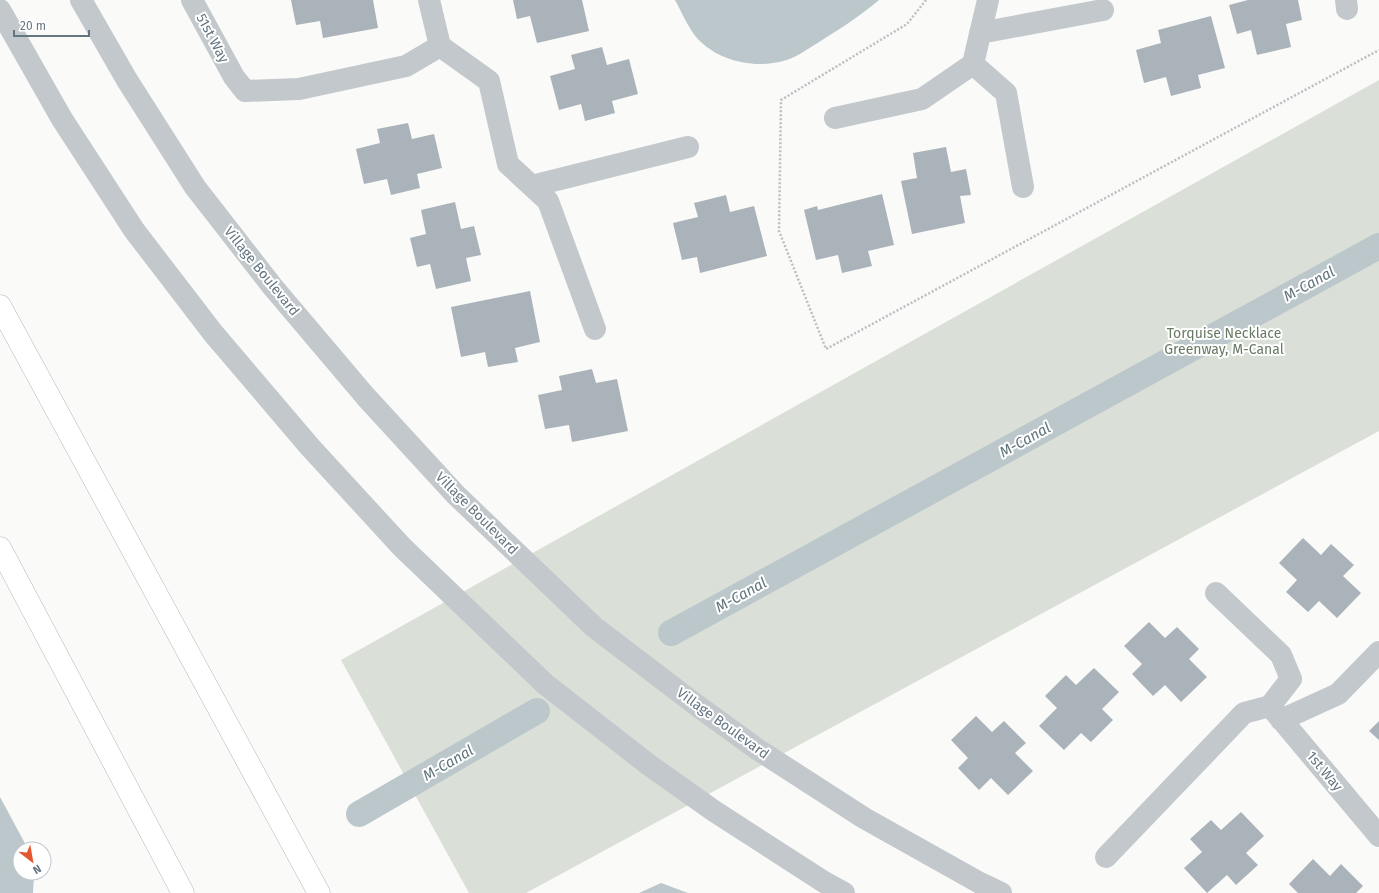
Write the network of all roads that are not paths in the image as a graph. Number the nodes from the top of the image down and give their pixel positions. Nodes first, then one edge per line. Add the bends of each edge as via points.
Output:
1 (81, 0) edge
2 (192, 0) edge
3 (429, 0) edge
4 (988, 0) edge
5 (0, 10) edge
6 (1103, 10) dead end
7 (980, 33) junction
8 (440, 46) junction
9 (973, 64) junction
10 (835, 118) dead end
11 (688, 147) dead end
12 (532, 186) junction
13 (1023, 187) dead end
14 (0, 306) edge
15 (595, 329) dead end
16 (0, 548) edge
17 (1216, 593) dead end
18 (1379, 652) edge
19 (1276, 713) junction
20 (1379, 836) edge
21 (1106, 857) dead end
22 (183, 893) edge
23 (319, 893) edge
24 (844, 893) edge
25 (1001, 893) edge

1 - 25 street, Village Boulevard via 127,80 195,187 272,286 366,397 456,495 594,627 756,749 864,818
2 - 8 street, 51st Way via 234,77 245,91 299,89 406,66
3 - 8 street
4 - 7 street
5 - 24 street via 62,119 134,230 213,333 310,447 402,547 545,684 649,765 714,811
6 - 7 street
7 - 9 street
8 - 12 street via 489,81 508,164
9 - 10 street via 922,99
9 - 13 street via 1006,93
11 - 12 street
12 - 15 street via 548,201
14 - 23 highway
16 - 22 highway
17 - 19 street via 1281,655 1291,679
18 - 19 street via 1338,694
19 - 20 street, 1st Way
19 - 21 street via 1244,713

